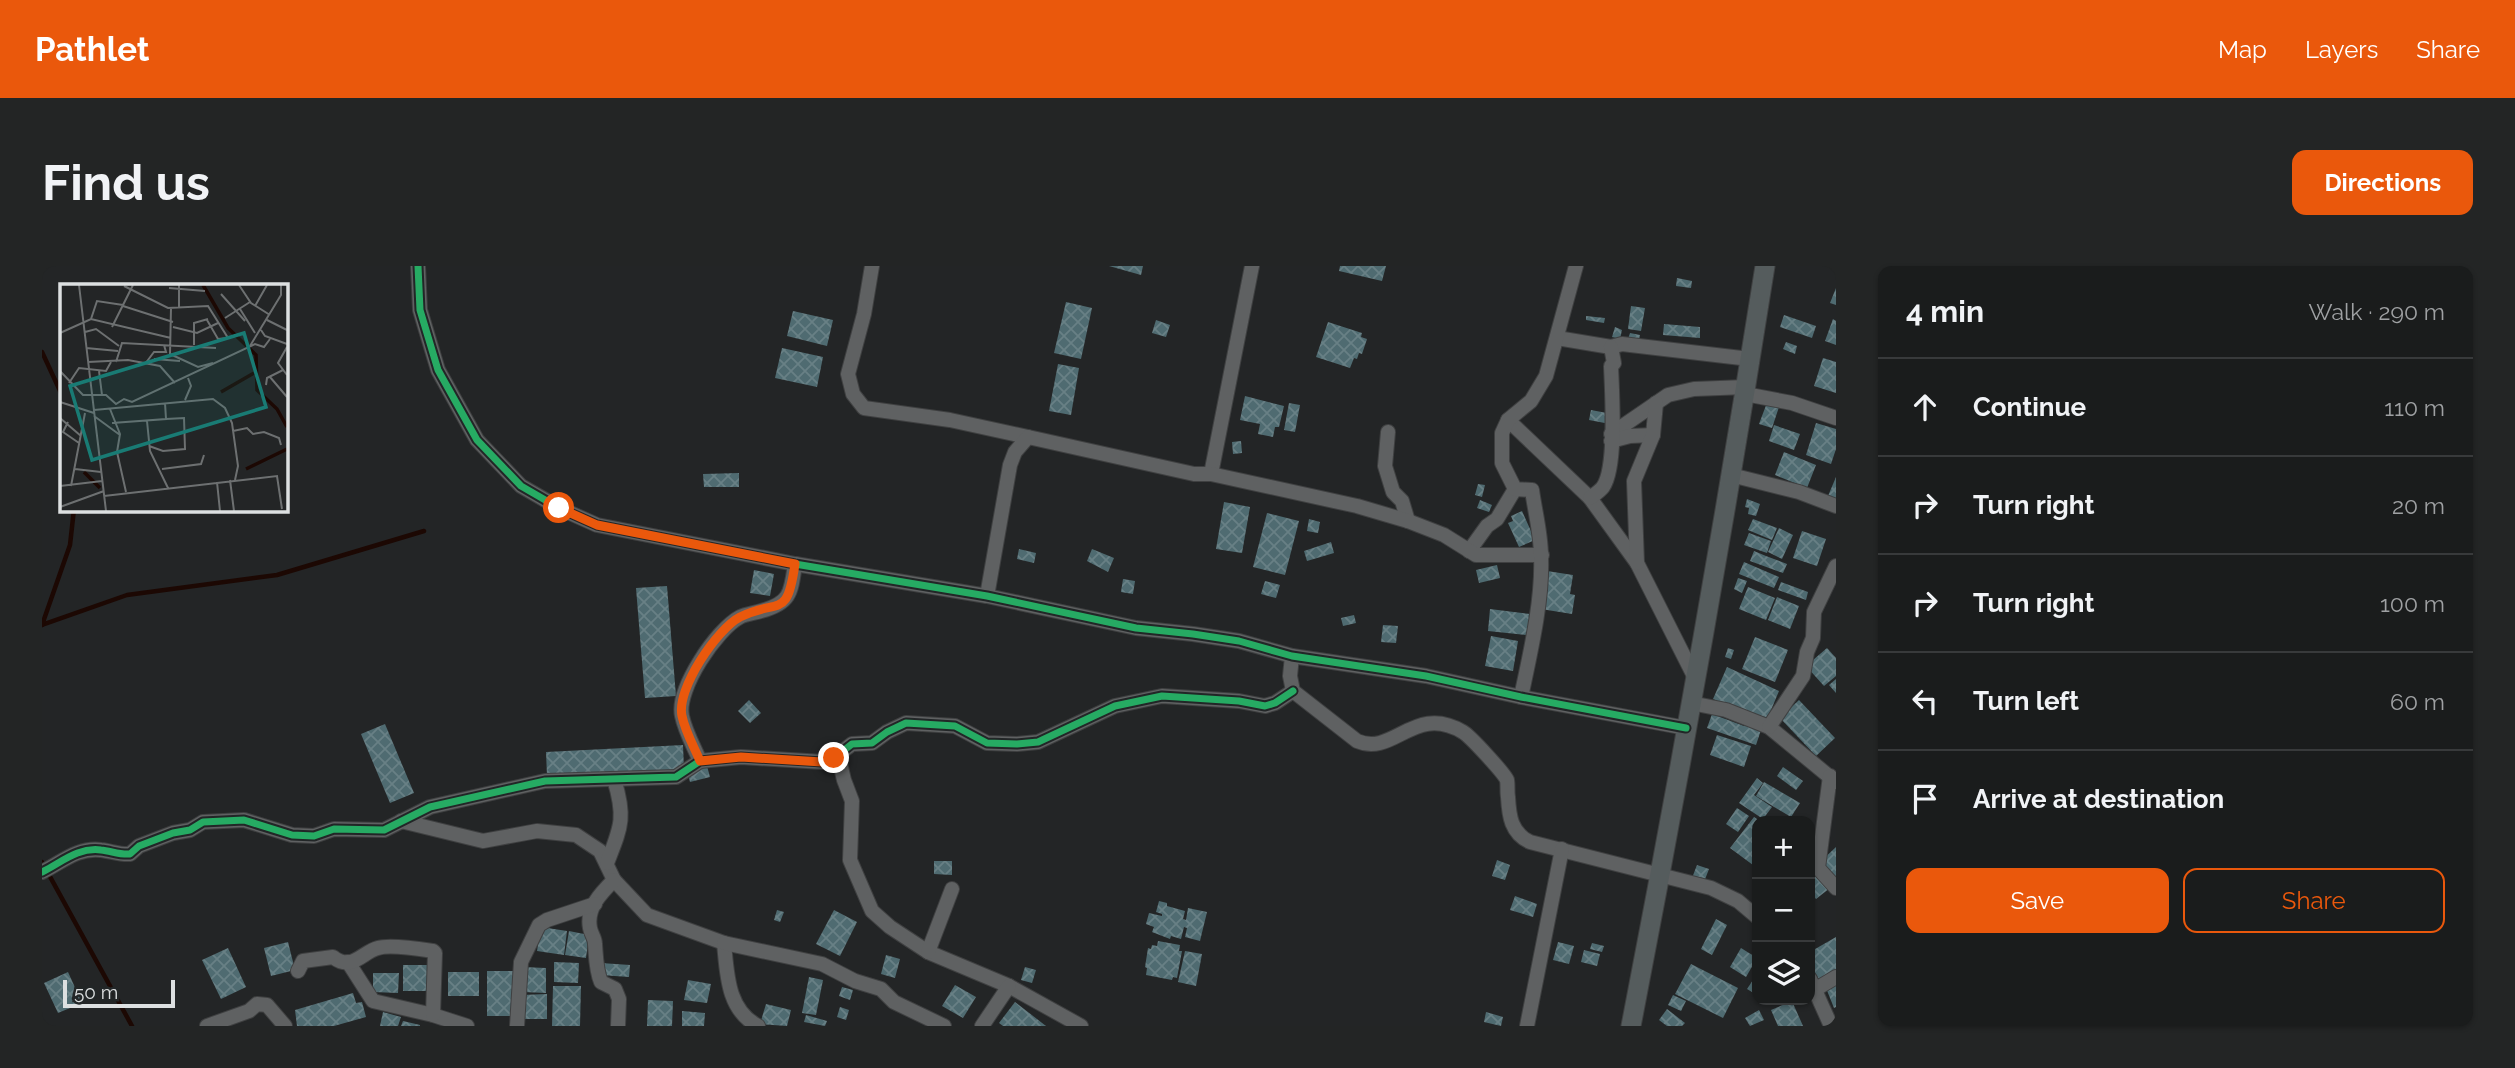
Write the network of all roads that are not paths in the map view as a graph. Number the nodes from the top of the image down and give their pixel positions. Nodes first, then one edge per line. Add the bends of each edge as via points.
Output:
1 (418, 266) edge
2 (872, 266) edge
3 (1252, 266) edge
4 (1576, 266) edge
5 (1765, 266) edge
6 (1557, 338) junction
7 (1612, 347) junction
8 (1750, 359) junction
9 (1745, 391) junction
10 (1657, 402) junction
11 (1836, 418) edge
12 (1508, 420) junction
13 (1388, 432) dead end
14 (1653, 435) junction
15 (1028, 437) junction
16 (1611, 437) junction
17 (1211, 474) junction
18 (1731, 475) junction
19 (1515, 489) junction
20 (1590, 498) junction
21 (1836, 506) edge
22 (1408, 521) junction
23 (1469, 551) junction
24 (1542, 555) junction
25 (1637, 563) junction
26 (795, 564) junction
27 (1836, 566) edge
28 (988, 596) junction
29 (1292, 656) junction
30 (1695, 678) junction
31 (1293, 691) junction
32 (1521, 697) junction
33 (1691, 703) junction
34 (1769, 727) junction
35 (1686, 729) junction
36 (838, 755) junction
37 (700, 761) junction
38 (614, 779) junction
39 (1833, 779) edge
40 (401, 821) junction
41 (1562, 849) junction
42 (607, 863) junction
43 (42, 872) edge
44 (1661, 874) junction
45 (614, 880) junction
46 (1836, 888) edge
47 (952, 889) dead end
48 (595, 904) junction
49 (1752, 913) edge
50 (724, 943) junction
51 (928, 952) junction
52 (348, 962) junction
53 (298, 971) dead end
54 (1836, 977) edge
55 (1815, 983) edge
56 (1009, 986) junction
57 (1815, 989) edge
58 (433, 1015) junction
59 (1057, 1021) edge
60 (207, 1026) edge
61 (285, 1026) edge
62 (467, 1026) edge
63 (517, 1026) edge
64 (618, 1026) edge
65 (758, 1026) edge
66 (944, 1026) edge
67 (982, 1026) edge
68 (1082, 1026) edge
69 (1527, 1026) edge
70 (1631, 1026) edge
71 (1831, 1026) edge

1 - 26 street via 420,310 438,370 477,440 521,486 597,525
2 - 15 street via 848,374 853,394 864,408
3 - 17 street
4 - 6 street
5 - 8 main road
6 - 7 street
6 - 12 street via 1546,376 1531,401
7 - 8 street via 1622,344
7 - 16 street
8 - 9 main road
9 - 10 street via 1694,389
9 - 11 street
9 - 18 main road
10 - 14 street
10 - 16 street
12 - 19 street via 1502,433 1502,463
12 - 20 street
13 - 22 street via 1385,466
14 - 16 street
14 - 25 street via 1634,481
15 - 17 street
15 - 28 street via 1010,465
16 - 20 street via 1610,470 1603,487
17 - 22 street
18 - 21 street
18 - 30 main road
19 - 23 street
19 - 24 street via 1532,490
20 - 25 street
22 - 23 street
23 - 24 street via 1476,555
24 - 32 street
25 - 30 street
26 - 28 street
26 - 37 street via 786,600 740,617 725,628 690,675 682,716
27 - 34 street via 1814,612 1803,676
28 - 29 street via 1136,628 1239,641
29 - 31 street
29 - 32 street via 1426,676
30 - 33 main road
31 - 36 street via 1265,706 1162,696 1115,706 1038,742 1017,744 988,743 955,726 906,723 872,743 852,744
31 - 41 street via 1368,746 1426,722 1450,724 1468,734 1507,779 1513,828 1520,837
32 - 35 street
33 - 34 street via 1726,710
33 - 35 main road
34 - 39 street
35 - 44 main road
36 - 37 street via 822,762 741,757
36 - 51 street via 852,801 850,860 872,911
37 - 38 street via 676,778
38 - 40 street via 545,781 430,807
38 - 42 street via 622,824
39 - 46 street via 1818,867
40 - 42 street via 483,841 537,831 576,835 600,851
40 - 43 street via 384,830 334,829 314,836 292,835 244,820 203,822 139,846 130,854 77,852
41 - 44 street
41 - 69 street
42 - 45 street
44 - 49 street via 1712,888
44 - 70 main road
45 - 48 street
45 - 50 street via 647,915
47 - 51 street
48 - 63 street via 539,925 521,962
48 - 64 street via 590,929 597,974 601,982 615,989
50 - 65 street via 728,982 737,1006
50 - 66 street via 822,964 881,989 894,1002
51 - 56 street
52 - 53 street via 319,957 303,961
52 - 58 street via 373,1001
52 - 58 street via 379,947 433,951
54 - 55 street
56 - 59 street
56 - 67 street
57 - 71 street
58 - 62 street
59 - 68 street
60 - 61 street via 257,1004 267,1005

